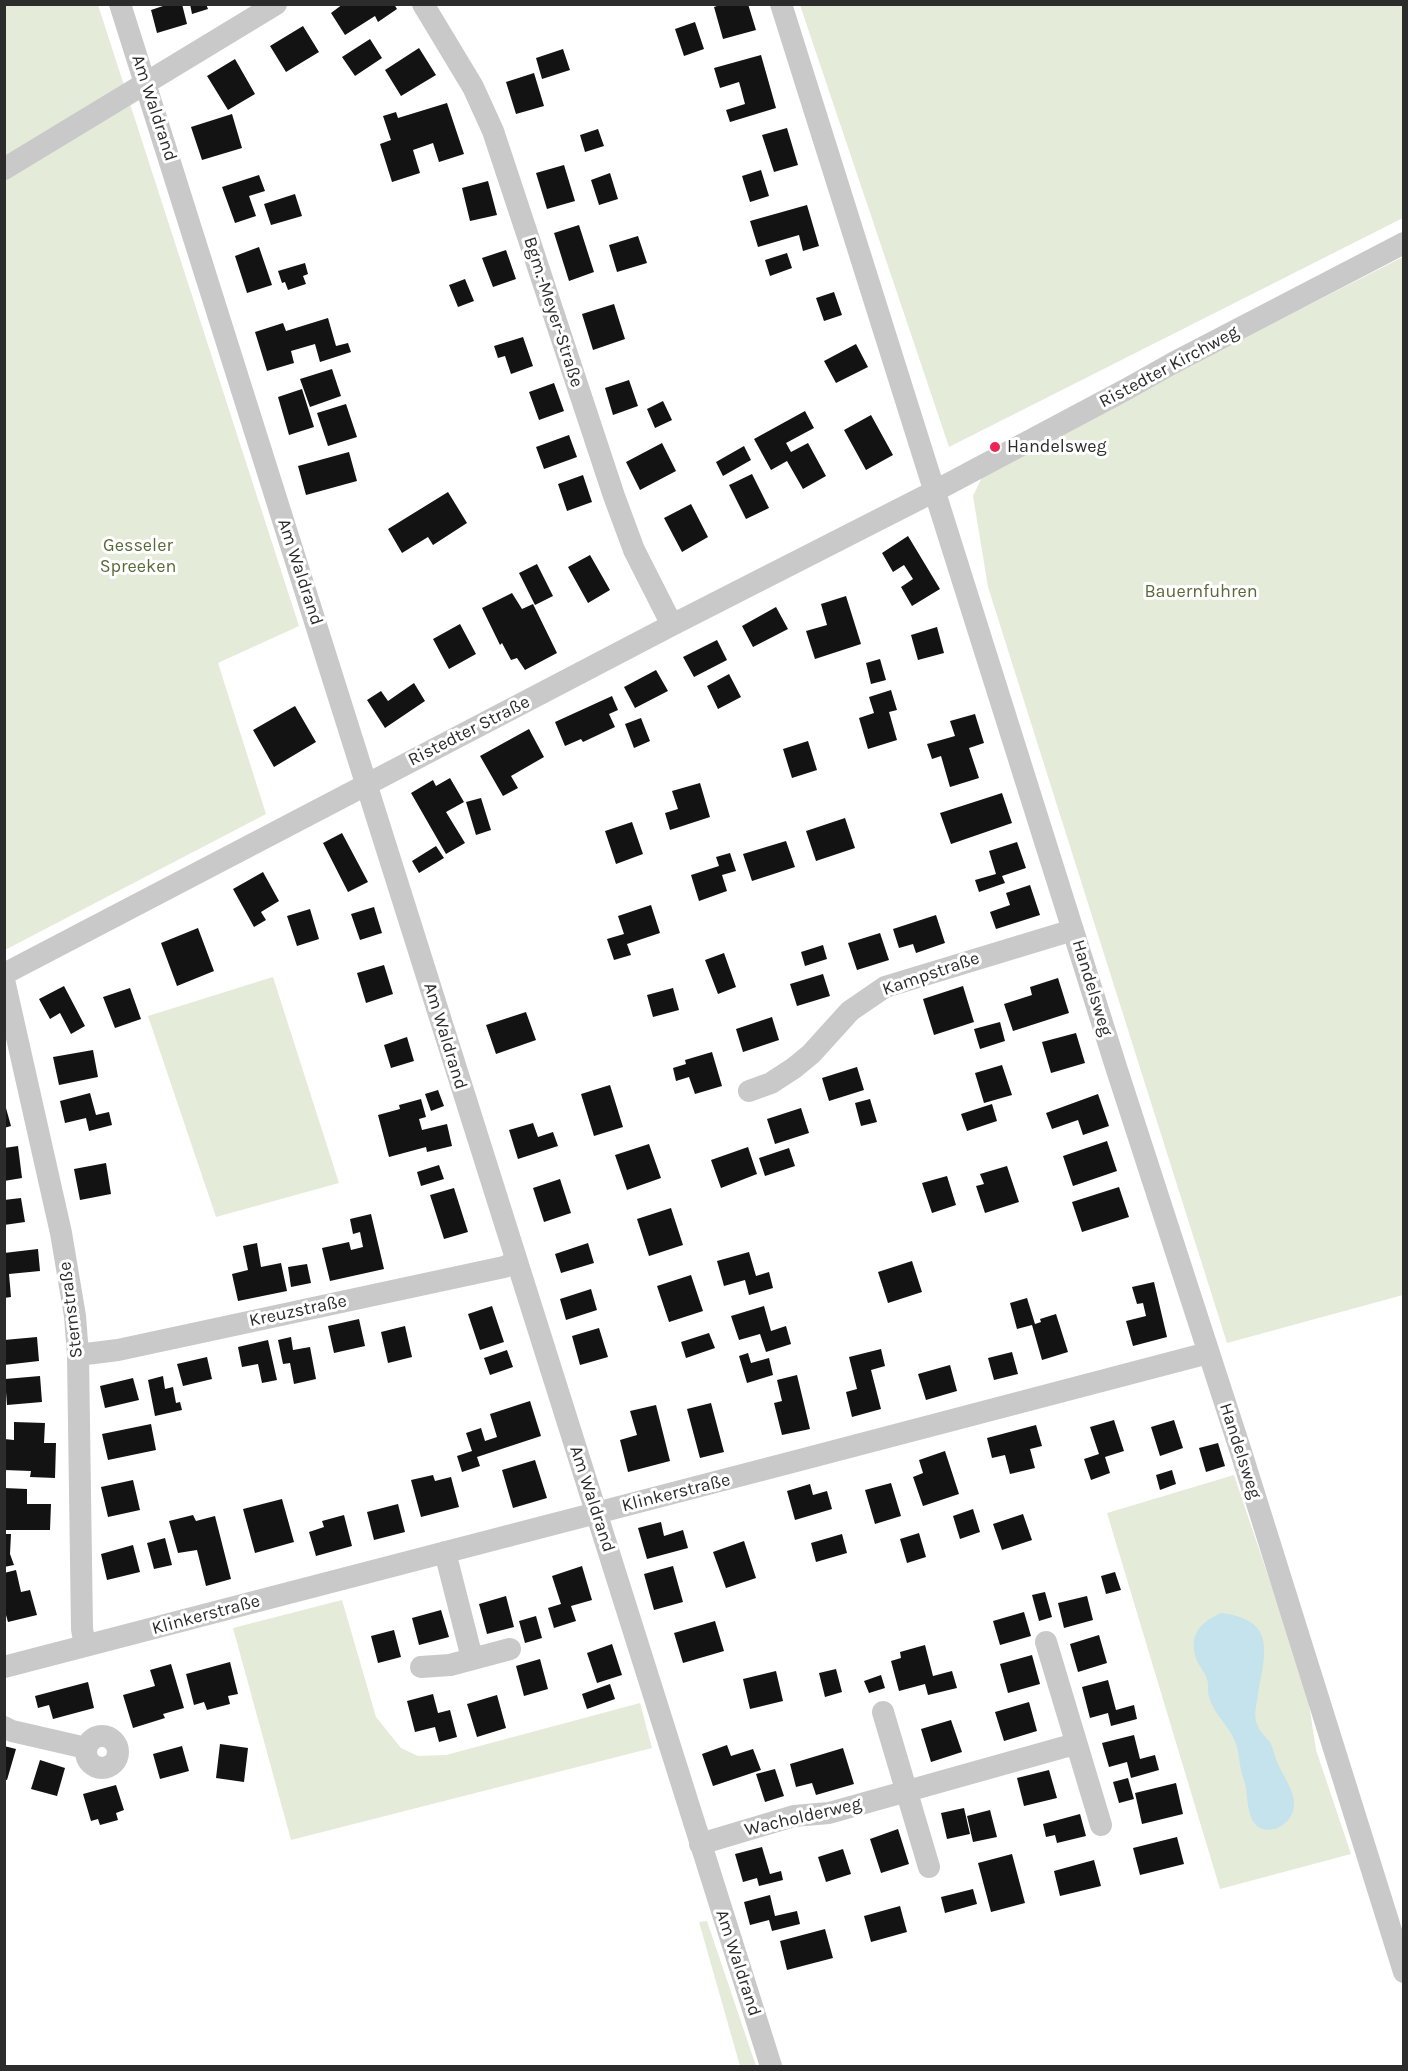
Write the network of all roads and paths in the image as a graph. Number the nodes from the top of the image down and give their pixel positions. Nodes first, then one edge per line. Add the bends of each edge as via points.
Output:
1 (120, 4) edge
2 (276, 4) edge
3 (423, 4) edge
4 (781, 4) edge
5 (146, 83) junction
6 (4, 169) edge
7 (1404, 243) edge
8 (935, 491) junction
9 (672, 624) junction
10 (366, 783) junction
11 (1073, 930) junction
12 (4, 974) edge
13 (4, 980) edge
14 (749, 1091) dead end
15 (516, 1262) junction
16 (1208, 1353) junction
17 (78, 1355) junction
18 (596, 1513) junction
19 (445, 1552) junction
20 (1046, 1642) dead end
21 (85, 1646) junction
22 (510, 1649) dead end
23 (472, 1658) junction
24 (4, 1667) edge
25 (421, 1667) dead end
26 (883, 1712) dead end
27 (4, 1727) edge
28 (1076, 1744) junction
29 (86, 1748) dead end
30 (907, 1791) junction
31 (1101, 1825) dead end
32 (700, 1844) junction
33 (929, 1868) dead end
34 (1404, 1972) edge
35 (771, 2067) edge

1 - 5 street, Am Waldrand
2 - 5 street
3 - 9 street, Bgm.-Meyer-Straße via 473,87 493,130 614,496 634,550
4 - 8 street, Handelsweg
5 - 6 street
5 - 10 street, Am Waldrand
7 - 8 street, Ristedter Kirchweg
8 - 9 street, Ristedter Straße
8 - 11 street, Handelsweg
9 - 10 street, Ristedter Straße
10 - 12 street, Ristedter Straße
10 - 15 street, Am Waldrand
11 - 14 street, Kampstraße via 885,987 850,1011 794,1068
11 - 16 street, Handelsweg
13 - 17 street, Sternstraße via 61,1233
15 - 17 street, Kreuzstraße via 118,1350
15 - 18 street, Am Waldrand
16 - 18 street, Klinkerstraße
16 - 34 street, Handelsweg
17 - 21 street, Sternstraße via 81,1606
18 - 19 street, Klinkerstraße
18 - 32 street, Am Waldrand
19 - 21 street, Klinkerstraße
19 - 23 street
20 - 28 street
21 - 24 street, Klinkerstraße
22 - 23 street
23 - 25 street via 450,1665
26 - 30 street
27 - 29 street
28 - 30 street, Wacholderweg
28 - 31 street
30 - 32 street, Wacholderweg via 829,1813 794,1816
30 - 33 street
32 - 35 street, Am Waldrand

